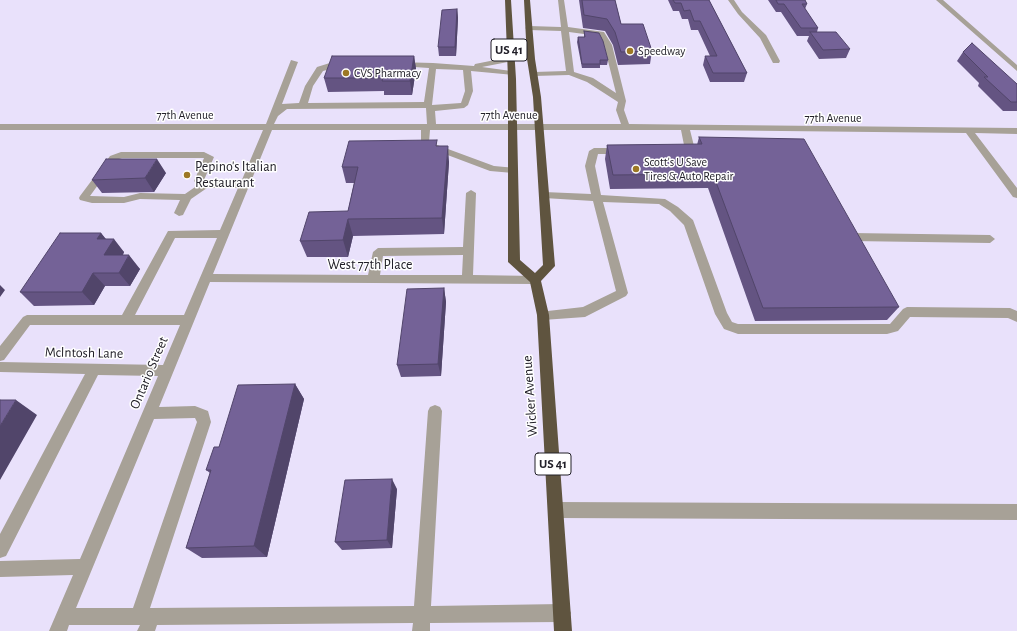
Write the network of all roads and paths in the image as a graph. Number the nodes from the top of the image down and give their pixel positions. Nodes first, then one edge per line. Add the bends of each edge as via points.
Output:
1 (508, 0) edge
2 (527, 0) edge
3 (561, 0) edge
4 (731, 0) edge
5 (939, 0) edge
6 (529, 28) junction
7 (564, 29) junction
8 (510, 59) junction
9 (776, 61) dead end
10 (294, 62) dead end
11 (355, 64) edge
12 (392, 64) edge
13 (434, 65) junction
14 (467, 68) junction
15 (1017, 69) edge
16 (511, 73) junction
17 (570, 73) junction
18 (534, 74) junction
19 (622, 101) junction
20 (302, 105) junction
21 (429, 107) junction
22 (274, 115) junction
23 (0, 127) edge
24 (268, 127) junction
25 (429, 127) junction
26 (512, 127) junction
27 (538, 127) junction
28 (626, 127) junction
29 (685, 129) junction
30 (969, 131) junction
31 (1017, 131) edge
32 (689, 146) junction
33 (701, 147) edge
34 (633, 151) edge
35 (669, 152) edge
36 (513, 170) junction
37 (205, 185) junction
38 (244, 185) junction
39 (1014, 186) edge
40 (471, 193) dead end
41 (544, 195) junction
42 (1017, 195) edge
43 (187, 197) junction
44 (597, 198) junction
45 (179, 213) dead end
46 (224, 234) junction
47 (990, 239) dead end
48 (858, 250) edge
49 (468, 251) junction
50 (206, 278) junction
51 (373, 280) junction
52 (466, 280) junction
53 (535, 280) junction
54 (543, 315) junction
55 (1017, 317) edge
56 (126, 320) junction
57 (188, 320) junction
58 (0, 356) edge
59 (0, 367) edge
60 (95, 368) junction
61 (167, 371) junction
62 (435, 411) dead end
63 (149, 413) junction
64 (556, 510) junction
65 (1017, 512) edge
66 (0, 550) edge
67 (85, 567) junction
68 (0, 569) edge
69 (562, 613) junction
70 (145, 622) edge
71 (422, 623) edge
72 (61, 624) edge
73 (563, 631) edge

1 - 8 highway, US 41
2 - 6 highway, US 41
3 - 7 street
4 - 9 street via 763,37
5 - 15 street
6 - 7 street
6 - 18 highway, US 41
7 - 17 street
7 - 19 street via 601,34 608,45
8 - 14 street
8 - 16 highway, US 41
10 - 22 street, Ontario Street
11 - 20 street via 333,64 320,69 309,86
12 - 13 street
13 - 14 street
13 - 21 street
14 - 16 street
14 - 21 street via 469,91 464,105
16 - 26 highway, US 41
17 - 18 street
17 - 19 street via 590,80
18 - 27 highway, US 41
19 - 28 street via 620,110
20 - 21 street
20 - 22 street via 285,106
21 - 25 street
22 - 24 street, Ontario Street
23 - 24 street, 77th Avenue
24 - 25 street, 77th Avenue
24 - 38 street, Ontario Street
25 - 26 street, 77th Avenue
25 - 36 street via 424,143 493,169
26 - 27 street, 77th Avenue
26 - 36 highway, US 41
27 - 28 street, 77th Avenue
27 - 41 highway, US 41
28 - 29 street, 77th Avenue
29 - 30 street, 77th Avenue
29 - 32 street
30 - 31 street, 77th Avenue
30 - 39 street
32 - 33 street
32 - 35 street via 683,152
34 - 44 street via 594,151 590,166
36 - 53 highway, US 41 via 514,262
37 - 38 street
37 - 43 street
37 - 43 street via 199,182 209,157 204,155 121,155 113,158 84,198 124,200 140,196
38 - 46 street, Ontario Street
39 - 42 street
40 - 49 street
41 - 44 street
41 - 53 highway, US 41 via 549,266
43 - 45 street
44 - 54 street via 622,293 585,312
44 - 55 street via 661,202 674,209 689,224 721,314 728,326 738,329 887,329 894,328 896,320 908,312 1010,313
46 - 50 street, Ontario Street
46 - 56 street via 172,234
47 - 48 street via 849,234
49 - 51 street via 378,252
49 - 52 street
50 - 51 street, West 77th Place
50 - 57 street, Ontario Street
51 - 52 street, West 77th Place
52 - 53 street, West 77th Place
53 - 54 highway, Wicker Avenue / US 41
54 - 64 highway, Wicker Avenue / US 41
56 - 57 street
56 - 58 street via 27,320
57 - 61 street, Ontario Street
59 - 60 street, Mclntosh Lane
60 - 61 street, Mclntosh Lane
60 - 66 street
61 - 63 street, Ontario Street
62 - 71 street
63 - 67 street, Ontario Street
63 - 70 street via 195,412 203,415 204,422
64 - 65 street
64 - 69 highway, Wicker Avenue / US 41
67 - 68 street
67 - 72 street, Ontario Street
69 - 71 street
69 - 73 highway, Wicker Avenue / US 41
70 - 71 street
70 - 72 street

